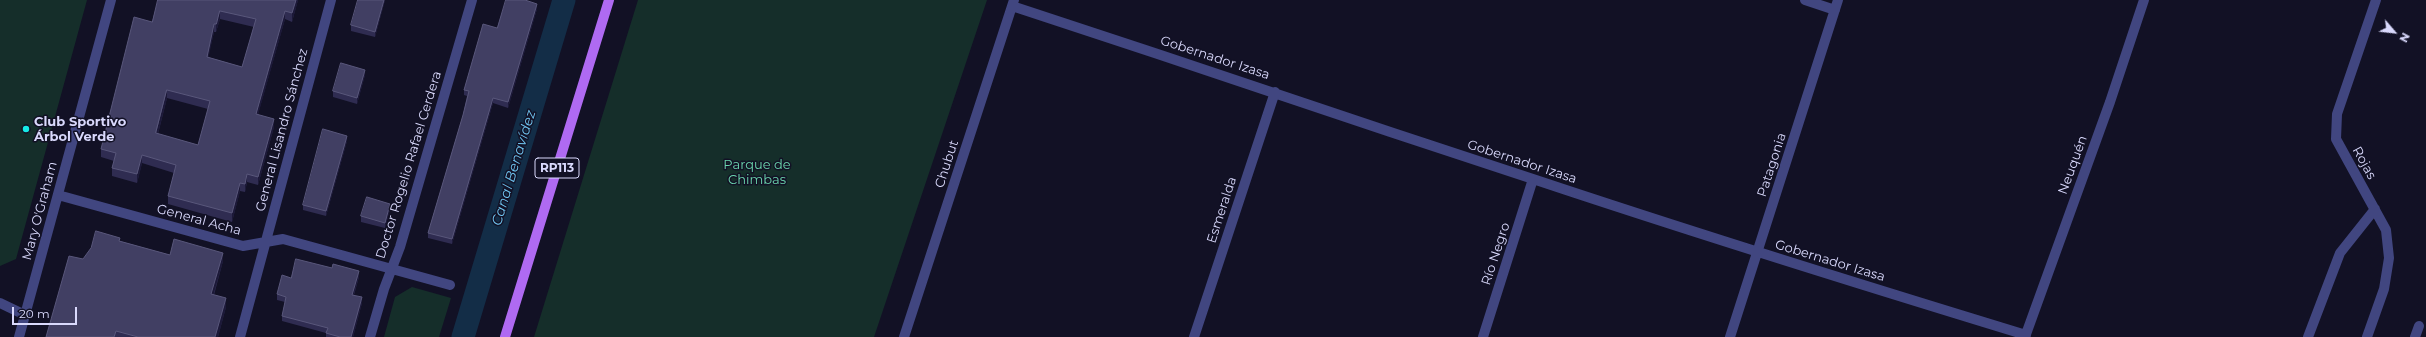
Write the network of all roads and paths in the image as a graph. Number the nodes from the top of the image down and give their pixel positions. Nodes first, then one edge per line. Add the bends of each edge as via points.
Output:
1 (111, 0) edge
2 (331, 0) edge
3 (472, 0) edge
4 (608, 0) edge
5 (1806, 0) edge
6 (2144, 0) edge
7 (2376, 0) edge
8 (1013, 3) edge
9 (1836, 5) edge
10 (1275, 92) junction
11 (1533, 180) junction
12 (58, 195) junction
13 (2375, 209) junction
14 (265, 242) junction
15 (1757, 252) junction
16 (391, 269) junction
17 (450, 284) dead end
18 (0, 303) edge
19 (25, 315) junction
20 (2419, 326) dead end
21 (2026, 336) edge
22 (19, 337) edge
23 (240, 337) edge
24 (370, 337) edge
25 (505, 337) edge
26 (904, 337) edge
27 (1194, 337) edge
28 (1483, 337) edge
29 (1730, 337) edge
30 (2308, 337) edge
31 (2367, 337) edge
32 (2416, 337) edge

1 - 12 street, Mary O'Graham
2 - 14 street, General Lisandro Sánchez
3 - 16 street, Doctor Rogelio Rafael Cerdera via 400,247
4 - 25 main road, RP113
5 - 9 street
6 - 21 street, Neuquén
7 - 13 street, Rojas via 2337,114 2336,139
8 - 10 street, Gobernador Izasa
8 - 26 street, Chubut
9 - 15 street, Patagonia
10 - 11 street, Gobernador Izasa
10 - 27 street, Esmeralda
11 - 15 street, Gobernador Izasa
11 - 28 street, Río Negro
12 - 14 street, General Acha via 243,246
12 - 19 street, Mary O'Graham
13 - 30 street via 2340,253
13 - 31 street, Rojas via 2386,230 2389,258 2384,289
14 - 16 street, General Acha via 283,239
14 - 23 street, General Lisandro Sánchez
15 - 21 street, Gobernador Izasa
15 - 29 street, Patagonia
16 - 17 street, General Acha
16 - 24 street, Doctor Rogelio Rafael Cerdera
18 - 19 street
19 - 22 street, Mary O'Graham
20 - 32 street

